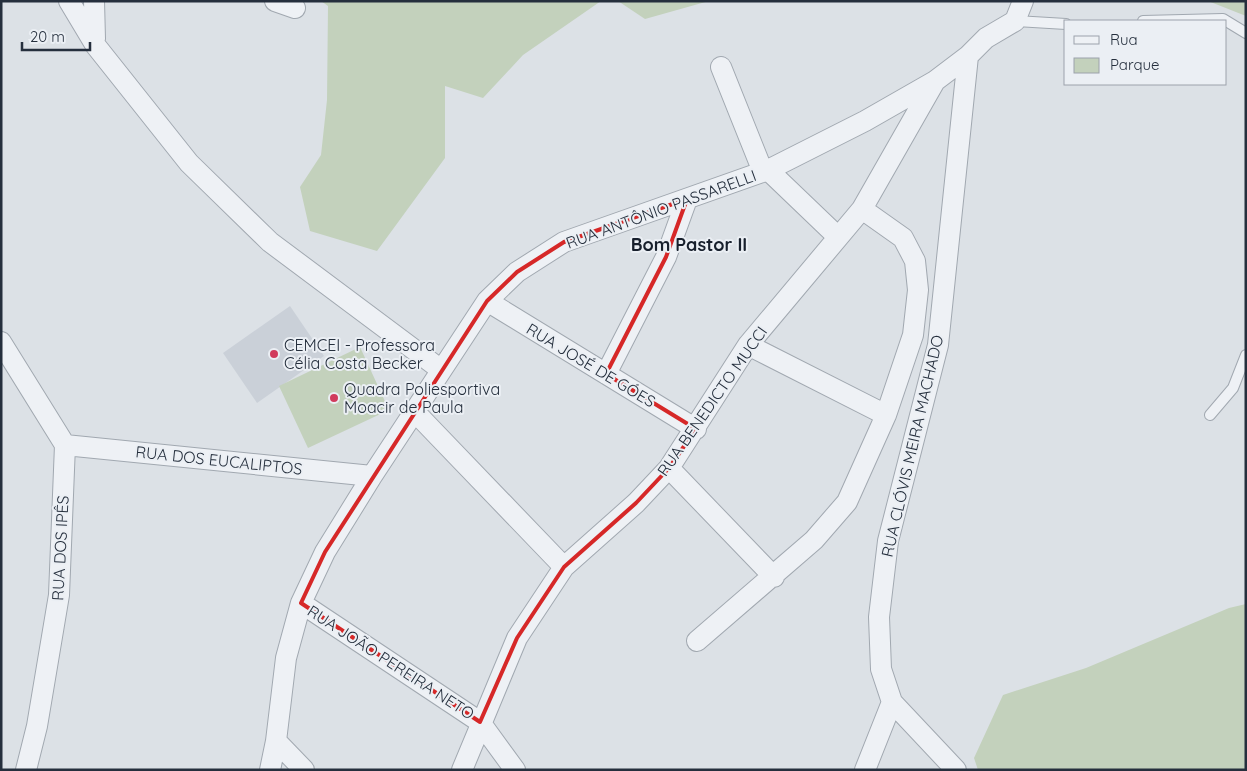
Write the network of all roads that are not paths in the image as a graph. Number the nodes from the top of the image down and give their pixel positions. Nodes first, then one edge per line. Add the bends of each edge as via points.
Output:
1 (69, 1) edge
2 (94, 1) edge
3 (274, 1) edge
4 (1023, 1) edge
5 (295, 8) dead end
6 (1183, 20) edge
7 (1225, 20) edge
8 (1015, 21) junction
9 (1227, 21) edge
10 (1064, 24) edge
11 (1246, 33) edge
12 (96, 46) junction
13 (968, 56) junction
14 (721, 67) dead end
15 (935, 81) junction
16 (766, 171) junction
17 (687, 199) junction
18 (862, 209) junction
19 (838, 237) junction
20 (487, 301) junction
21 (1, 342) edge
22 (748, 345) junction
23 (1246, 356) edge
24 (440, 368) junction
25 (606, 374) junction
26 (415, 412) junction
27 (886, 415) junction
28 (1210, 415) dead end
29 (696, 429) junction
30 (65, 445) junction
31 (669, 468) junction
32 (372, 476) junction
33 (564, 567) junction
34 (774, 577) junction
35 (301, 603) junction
36 (697, 641) dead end
37 (892, 702) junction
38 (480, 722) junction
39 (276, 741) junction
40 (26, 770) edge
41 (270, 770) edge
42 (304, 770) edge
43 (462, 770) edge
44 (516, 770) edge
45 (865, 770) edge
46 (956, 770) edge

1 - 12 street
2 - 12 street via 92,16
3 - 5 street
4 - 8 street
6 - 7 lane
8 - 10 lane
8 - 13 street, RUA ANTÔNIO PASSARELLI via 986,38
9 - 11 lane
12 - 24 street via 189,163 270,242
13 - 15 street, RUA ANTÔNIO PASSARELLI
13 - 37 street, RUA CLÓVIS MEIRA MACHADO via 938,345 888,541 879,617 881,669
14 - 16 street
15 - 16 street, RUA ANTÔNIO PASSARELLI
15 - 18 street, RUA BENEDICTO MUCCI
16 - 17 street, RUA ANTÔNIO PASSARELLI
16 - 19 street
17 - 20 street, RUA ANTÔNIO PASSARELLI via 564,242 517,272
17 - 25 street via 666,257
18 - 19 street, RUA BENEDICTO MUCCI
18 - 27 street via 903,238 915,260 918,290 913,335
19 - 22 street, RUA BENEDICTO MUCCI
20 - 24 street, RUA ANTÔNIO PASSARELLI
20 - 25 street, RUA JOSÉ DE GÓES
21 - 30 street
22 - 27 street
22 - 29 street, RUA BENEDICTO MUCCI
23 - 28 lane via 1233,388
24 - 26 street, RUA ANTÔNIO PASSARELLI
25 - 29 street, RUA JOSÉ DE GÓES
26 - 32 street, RUA ANTÔNIO PASSARELLI
26 - 33 street
27 - 34 street via 847,502 814,540
29 - 31 street, RUA BENEDICTO MUCCI
30 - 32 street, RUA DOS EUCALIPTOS
30 - 40 street, RUA DOS IPÊS via 59,595 37,726
31 - 33 street, RUA BENEDICTO MUCCI
31 - 34 street
32 - 35 street, RUA ANTÔNIO PASSARELLI via 325,552
33 - 38 street, RUA BENEDICTO MUCCI via 518,638
34 - 36 street
35 - 38 street, RUA JOÃO PEREIRA NETO
35 - 39 street, RUA ANTÔNIO PASSARELLI via 286,658
37 - 45 street
37 - 46 street
38 - 43 street, RUA BENEDICTO MUCCI
38 - 44 street, RUA JOÃO PEREIRA NETO
39 - 41 street, RUA ANTÔNIO PASSARELLI
39 - 42 street

